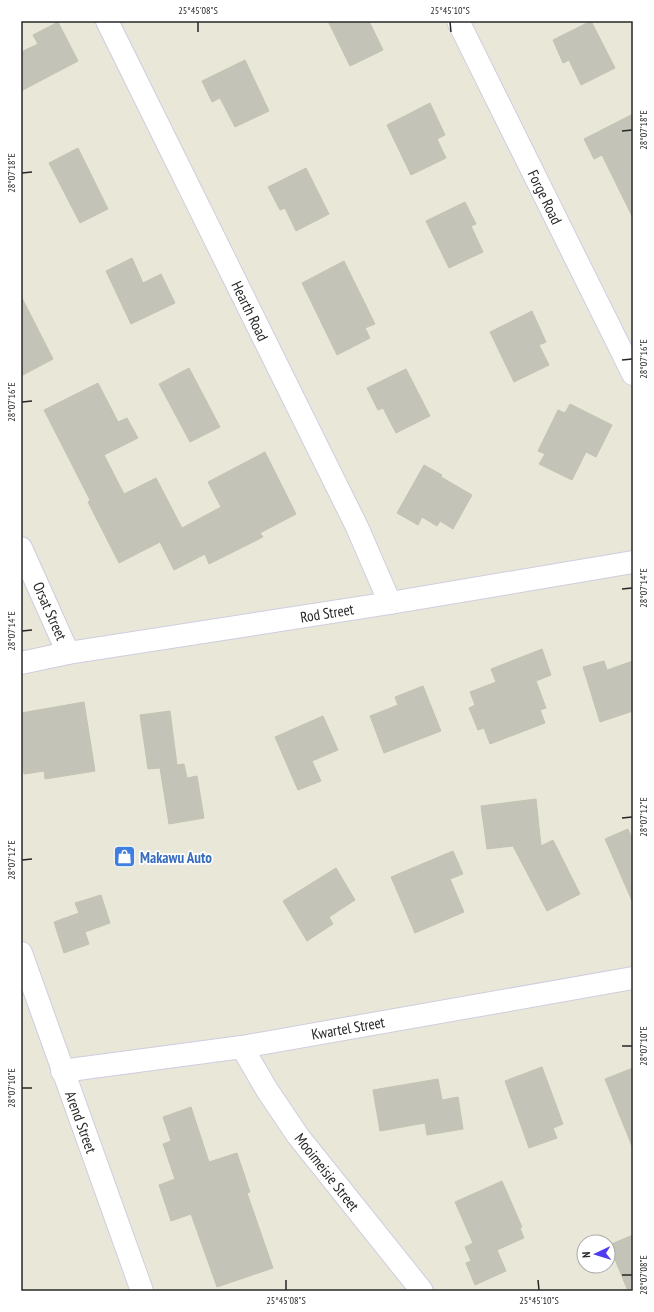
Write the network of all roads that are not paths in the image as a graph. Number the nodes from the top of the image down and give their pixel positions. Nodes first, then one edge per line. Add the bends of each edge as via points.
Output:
1 (107, 21) edge
2 (458, 21) edge
3 (633, 374) edge
4 (21, 548) edge
5 (633, 562) edge
6 (390, 603) junction
7 (68, 653) junction
8 (21, 663) edge
9 (21, 953) edge
10 (633, 978) edge
11 (242, 1047) junction
12 (62, 1071) junction
13 (142, 1291) edge
14 (422, 1291) edge

1 - 6 street, Hearth Road via 357,527
2 - 3 street, Forge Road
4 - 7 street, Orsat Street
5 - 6 street, Rod Street
6 - 7 street, Rod Street
7 - 8 street, Rod Street
9 - 12 street, Arend Street
10 - 11 street, Kwartel Street
11 - 12 street, Kwartel Street
11 - 14 street, Mooimeisie Street via 298,1136
12 - 13 street, Arend Street

